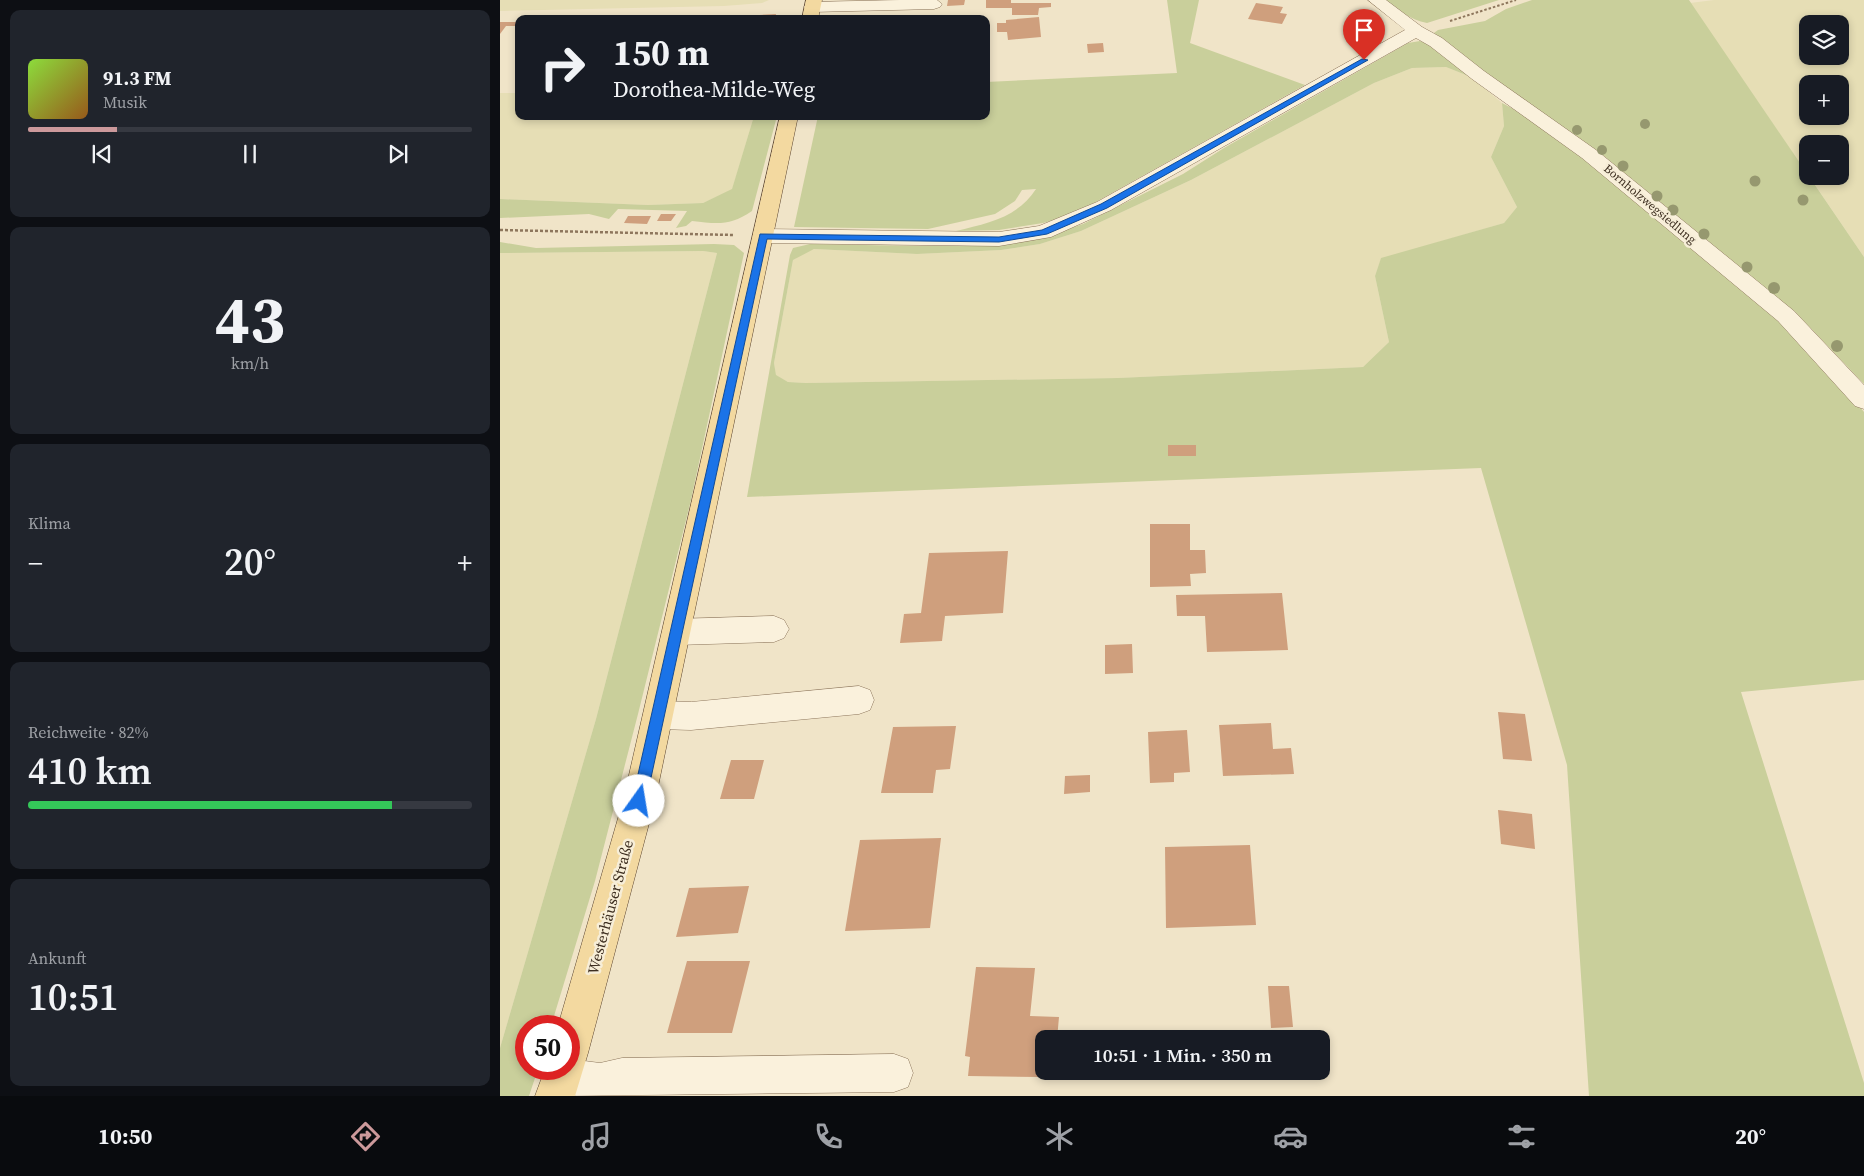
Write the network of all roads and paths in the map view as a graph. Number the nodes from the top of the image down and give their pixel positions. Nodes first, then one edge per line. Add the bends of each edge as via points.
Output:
1 (1376, 0) edge
2 (1516, 0) edge
3 (934, 4) dead end
4 (812, 9) edge
5 (1416, 31) junction
6 (788, 120) edge
7 (500, 230) edge
8 (763, 236) junction
9 (1864, 400) edge
10 (774, 629) dead end
11 (677, 632) junction
12 (859, 700) dead end
13 (659, 714) junction
14 (579, 1015) edge
15 (894, 1073) dead end
16 (580, 1078) edge

1 - 5 street, Bornholzwegsiedlung
2 - 5 path
3 - 4 street
5 - 8 street via 1104,206 1044,232 999,240
5 - 9 street, Bornholzwegsiedlung via 1436,42 1589,154 1786,316
6 - 8 main road, Westerhäuser Straße
7 - 8 path
8 - 11 main road, Westerhäuser Straße
10 - 11 street
11 - 13 main road, Westerhäuser Straße
12 - 13 street via 692,716
13 - 14 main road, Westerhäuser Straße via 615,893
15 - 16 street via 622,1077 600,1082

